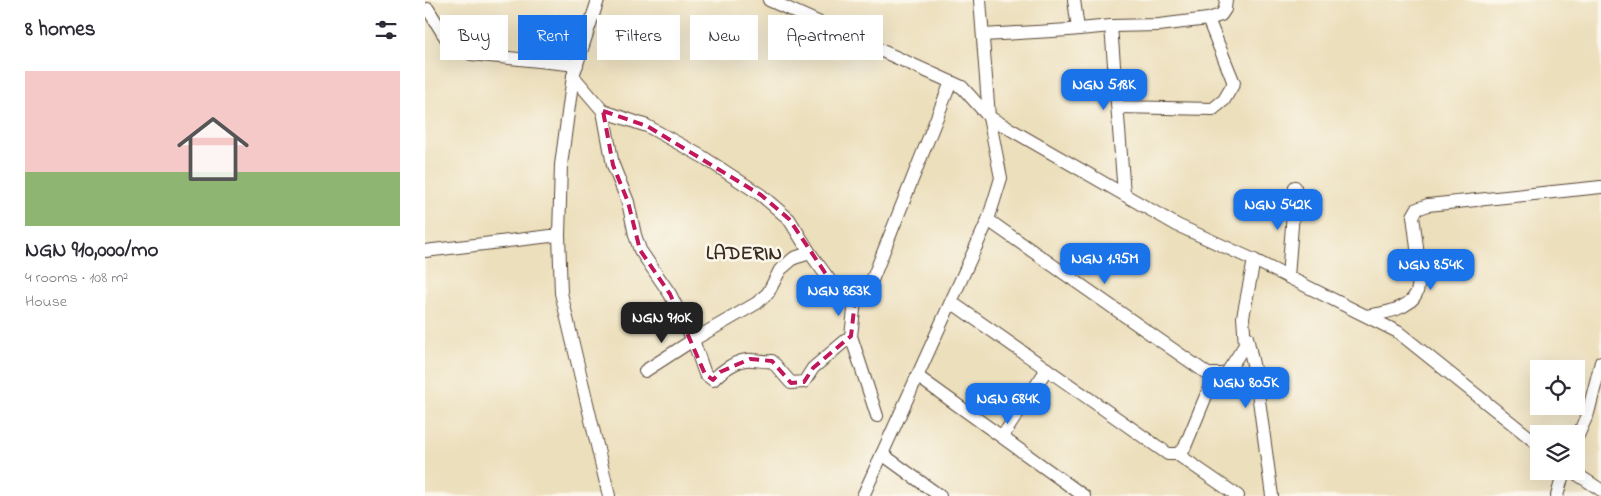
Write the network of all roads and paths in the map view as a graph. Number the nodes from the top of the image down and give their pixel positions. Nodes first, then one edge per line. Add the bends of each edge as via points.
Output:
1 (598, 0) edge
2 (769, 0) edge
3 (980, 0) edge
4 (1074, 0) edge
5 (1226, 0) edge
6 (429, 9) dead end
7 (1208, 19) junction
8 (1111, 26) junction
9 (1078, 29) junction
10 (983, 35) junction
11 (575, 71) junction
12 (951, 82) junction
13 (1118, 107) junction
14 (603, 111) junction
15 (989, 117) junction
16 (1295, 187) dead end
17 (1601, 187) edge
18 (1124, 194) junction
19 (989, 220) junction
20 (559, 235) junction
21 (425, 251) edge
22 (810, 253) junction
23 (1254, 260) junction
24 (1288, 276) junction
25 (855, 301) junction
26 (951, 302) junction
27 (1367, 316) junction
28 (1243, 317) junction
29 (851, 336) junction
30 (693, 340) junction
31 (1601, 362) edge
32 (1047, 369) junction
33 (645, 371) dead end
34 (1215, 374) junction
35 (917, 376) junction
36 (877, 416) dead end
37 (1583, 425) edge
38 (1002, 438) junction
39 (1530, 438) edge
40 (882, 454) junction
41 (1177, 454) junction
42 (1561, 480) edge
43 (1585, 480) edge
44 (1596, 487) edge
45 (609, 496) edge
46 (863, 496) edge
47 (940, 496) edge
48 (1084, 496) edge
49 (1238, 496) edge
50 (1272, 496) edge
51 (1557, 496) edge

1 - 11 street
2 - 12 street
3 - 10 street
4 - 9 street
5 - 7 street via 1221,15
6 - 11 street via 450,44 471,54
7 - 8 street
7 - 13 street via 1234,83 1224,100 1213,109
8 - 9 street
8 - 13 street
9 - 10 street
10 - 15 street
11 - 14 street
11 - 20 street via 561,165
12 - 15 street via 962,87
12 - 25 street via 869,288
13 - 18 street
14 - 22 street via 647,126 703,156 761,195 789,218
14 - 30 street via 613,165 628,202 640,250 670,294
15 - 18 street
15 - 19 street via 1001,178
16 - 24 street
17 - 27 street via 1428,205 1417,209 1413,216 1419,282 1416,295 1406,304
18 - 23 street via 1177,225
19 - 26 street
19 - 34 street via 1207,374
20 - 21 street
20 - 45 street via 561,293
22 - 25 street via 836,289
22 - 30 street via 794,258 780,270 768,293 757,304
23 - 24 street
23 - 28 street
24 - 27 street
25 - 29 street
26 - 32 street
26 - 35 street
27 - 39 street via 1397,332
28 - 34 street via 1245,344 1226,374
28 - 50 street via 1256,378
29 - 30 street via 813,368 804,382 791,383 773,361 750,359 734,364 713,380 705,374
29 - 36 street
30 - 33 street
31 - 37 street
32 - 38 street
32 - 41 street via 1167,454
34 - 41 street via 1184,449
35 - 38 street
35 - 40 street
38 - 48 street
40 - 46 street
40 - 47 street
41 - 49 street
42 - 51 street
43 - 44 street

